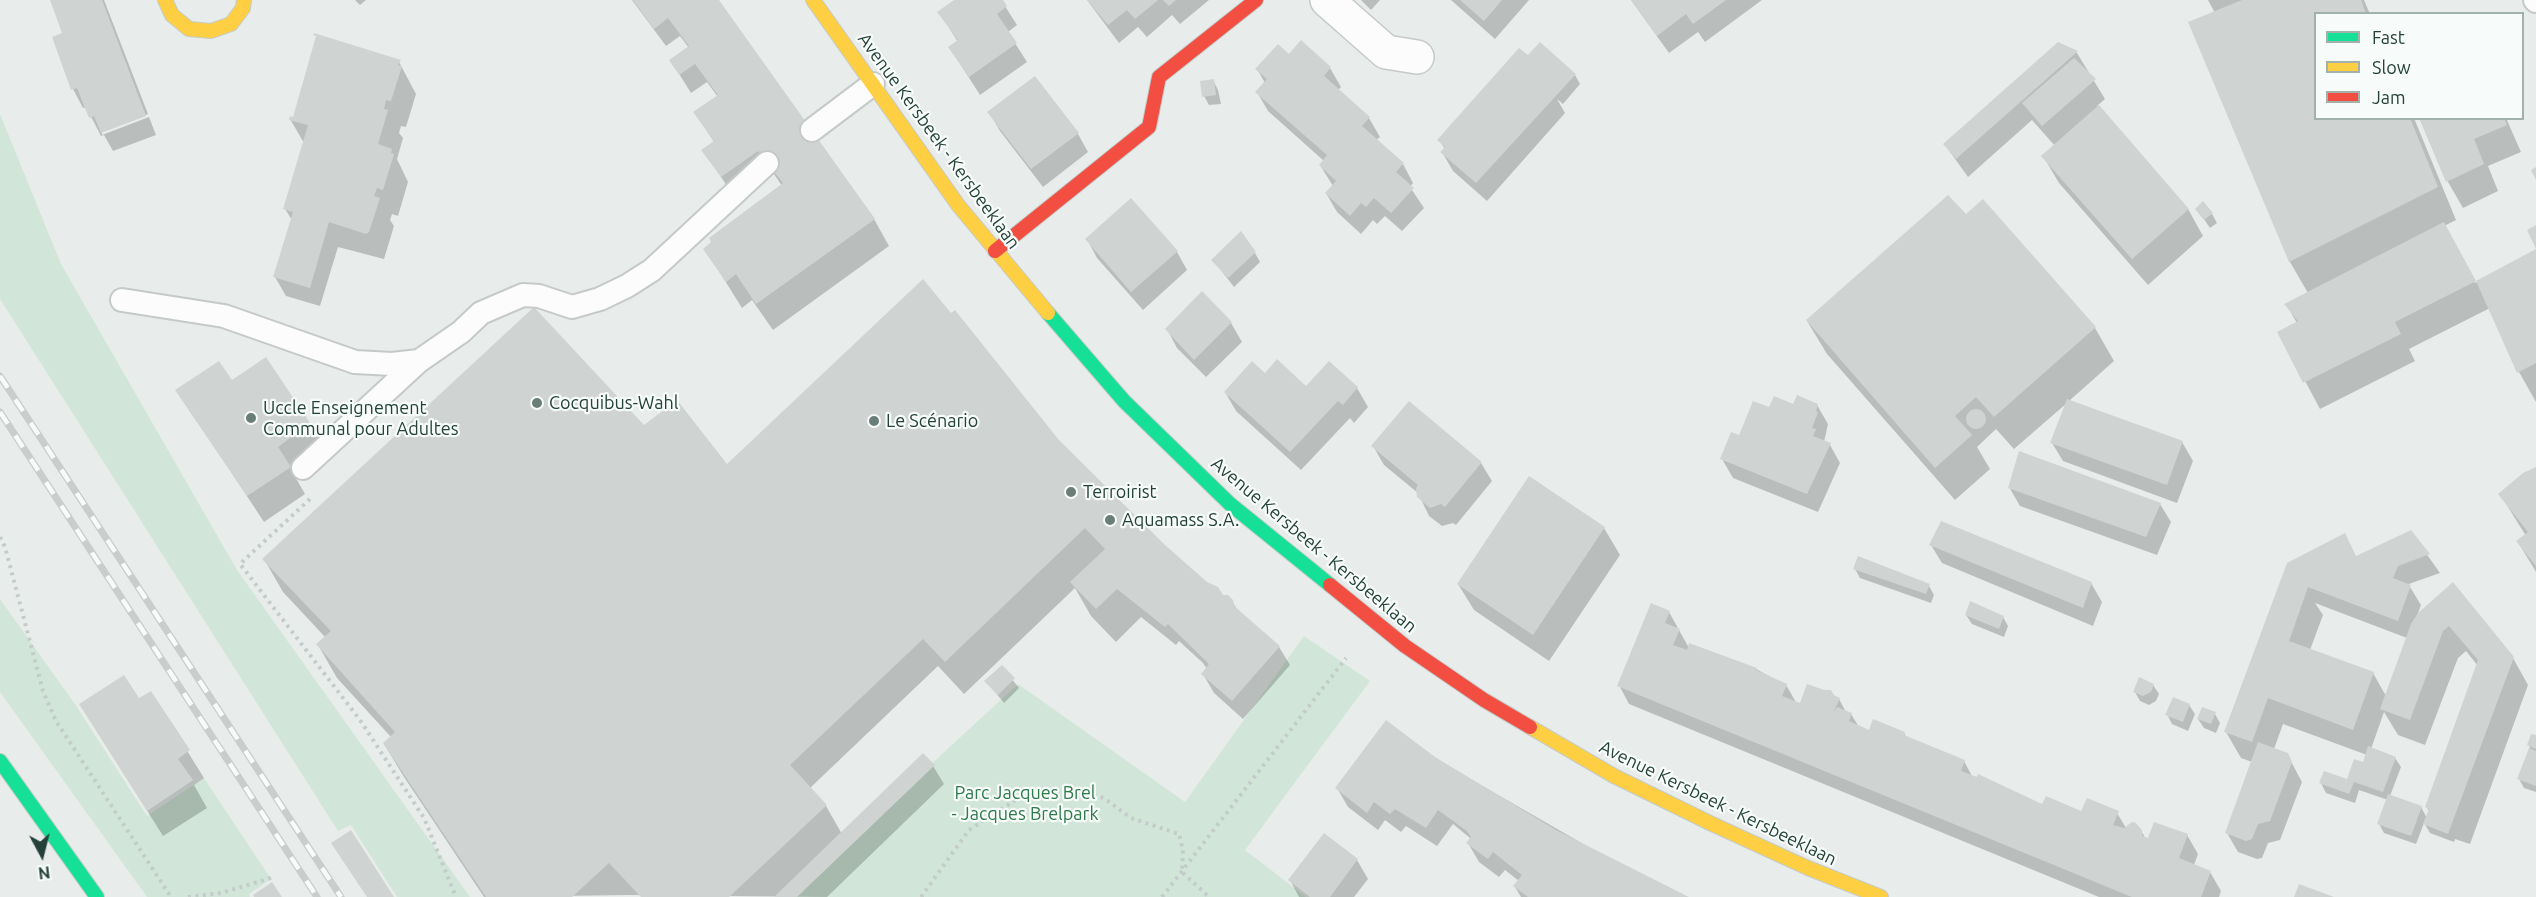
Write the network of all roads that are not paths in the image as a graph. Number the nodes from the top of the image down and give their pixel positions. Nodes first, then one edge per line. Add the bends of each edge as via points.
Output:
1 (165, 0) edge
2 (244, 0) edge
3 (813, 0) edge
4 (1257, 0) edge
5 (1327, 0) edge
6 (1417, 57) dead end
7 (873, 84) junction
8 (812, 130) dead end
9 (767, 163) dead end
10 (995, 251) junction
11 (122, 300) dead end
12 (419, 361) junction
13 (303, 468) dead end
14 (0, 761) edge
15 (1832, 888) edge
16 (98, 897) edge
17 (1881, 897) edge

1 - 2 street via 172,15 189,29 211,31 231,24
3 - 7 street, Avenue Kersbeek - Kersbeeklaan
4 - 10 street via 1159,77 1149,127
5 - 6 street via 1386,52
7 - 8 lane
7 - 10 street, Avenue Kersbeek - Kersbeeklaan
9 - 12 lane via 652,270 627,286 572,307 522,295 499,303
10 - 15 street, Avenue Kersbeek - Kersbeeklaan via 1124,401 1230,504 1405,646 1484,700 1614,776
11 - 12 lane via 224,316 355,362
12 - 13 lane
14 - 16 street
15 - 17 street, Avenue Kersbeek - Kersbeeklaan

